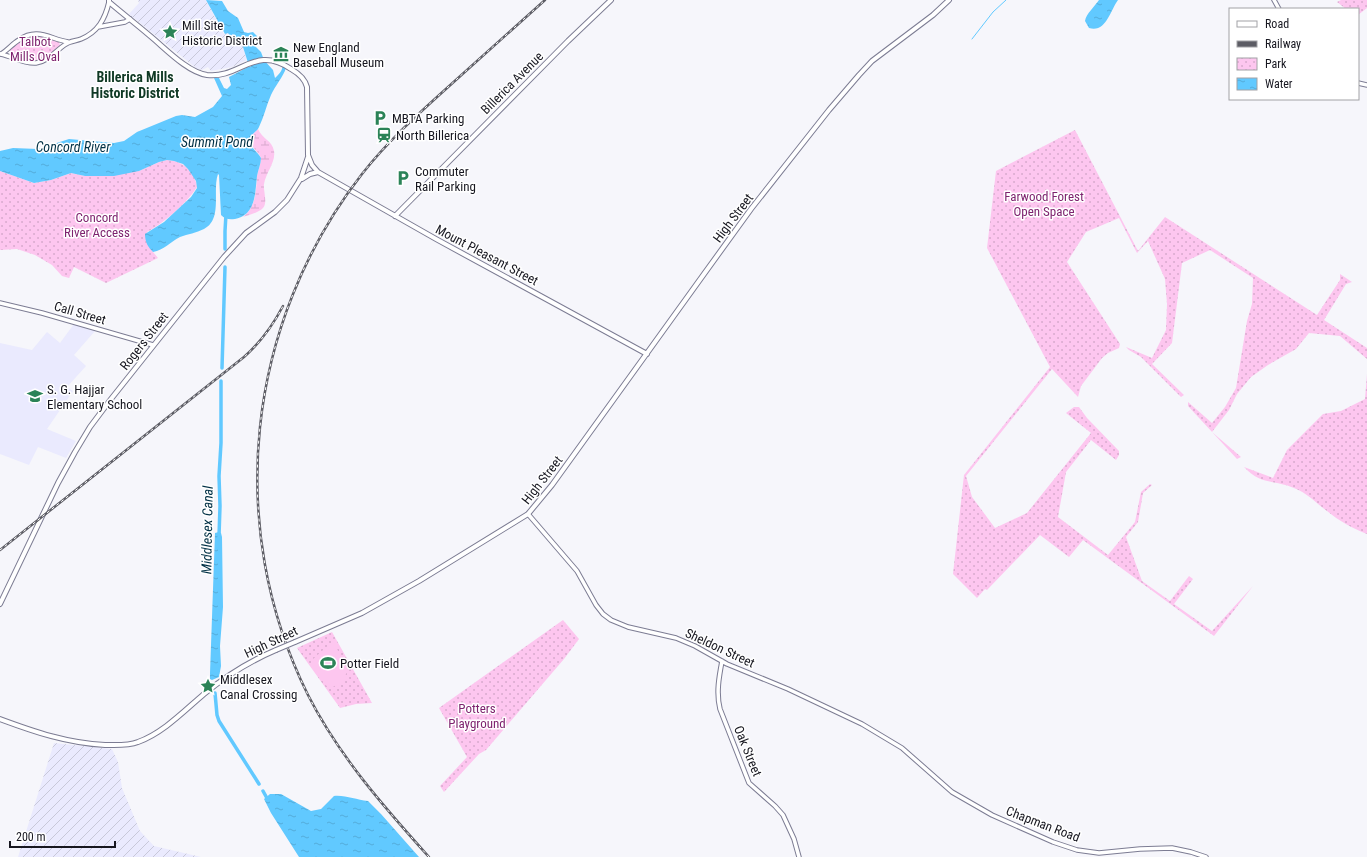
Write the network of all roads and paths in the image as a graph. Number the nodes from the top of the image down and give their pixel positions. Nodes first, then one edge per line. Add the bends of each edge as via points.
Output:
1 (611, 0) edge
2 (949, 0) edge
3 (109, 1) edge
4 (130, 19) junction
5 (98, 27) junction
6 (68, 42) junction
7 (308, 155) junction
8 (318, 172) junction
9 (300, 181) junction
10 (395, 216) junction
11 (0, 303) edge
12 (153, 345) junction
13 (647, 354) junction
14 (528, 514) junction
15 (0, 604) edge
16 (722, 661) junction
17 (0, 719) edge
18 (932, 774) joint
19 (799, 857) edge
20 (1206, 857) edge

1 - 10 main road, Billerica Avenue
2 - 13 main road, High Street via 858,75 751,209
3 - 4 main road
3 - 5 street
4 - 5 street
4 - 7 main road via 177,59 198,72 208,75 222,74 248,63 265,60 284,64 301,76 307,87
5 - 6 street via 85,37
6 - 6 street via 45,35 32,35 19,39 0,54 36,63 47,60
7 - 8 main road, Mount Pleasant Street
7 - 9 main road, Rogers Street
8 - 9 main road
8 - 10 main road, Mount Pleasant Street
9 - 12 main road, Rogers Street via 283,204 230,250
10 - 13 main road, Mount Pleasant Street
11 - 12 street, Call Street
12 - 15 main road, Rogers Street via 78,446
13 - 14 main road, High Street via 552,486
14 - 16 street, Sheldon Street via 577,571 596,605 606,617 628,627 682,640
14 - 17 main road, High Street, bridge via 378,605 255,660 227,677 161,729 134,744 70,741
16 - 18 street, Sheldon Street via 862,724 902,748
16 - 19 street, Oak Street via 718,700 749,783 783,815
18 - 20 street, Chapman Road via 952,792 992,815 1070,848 1099,853 1172,848

